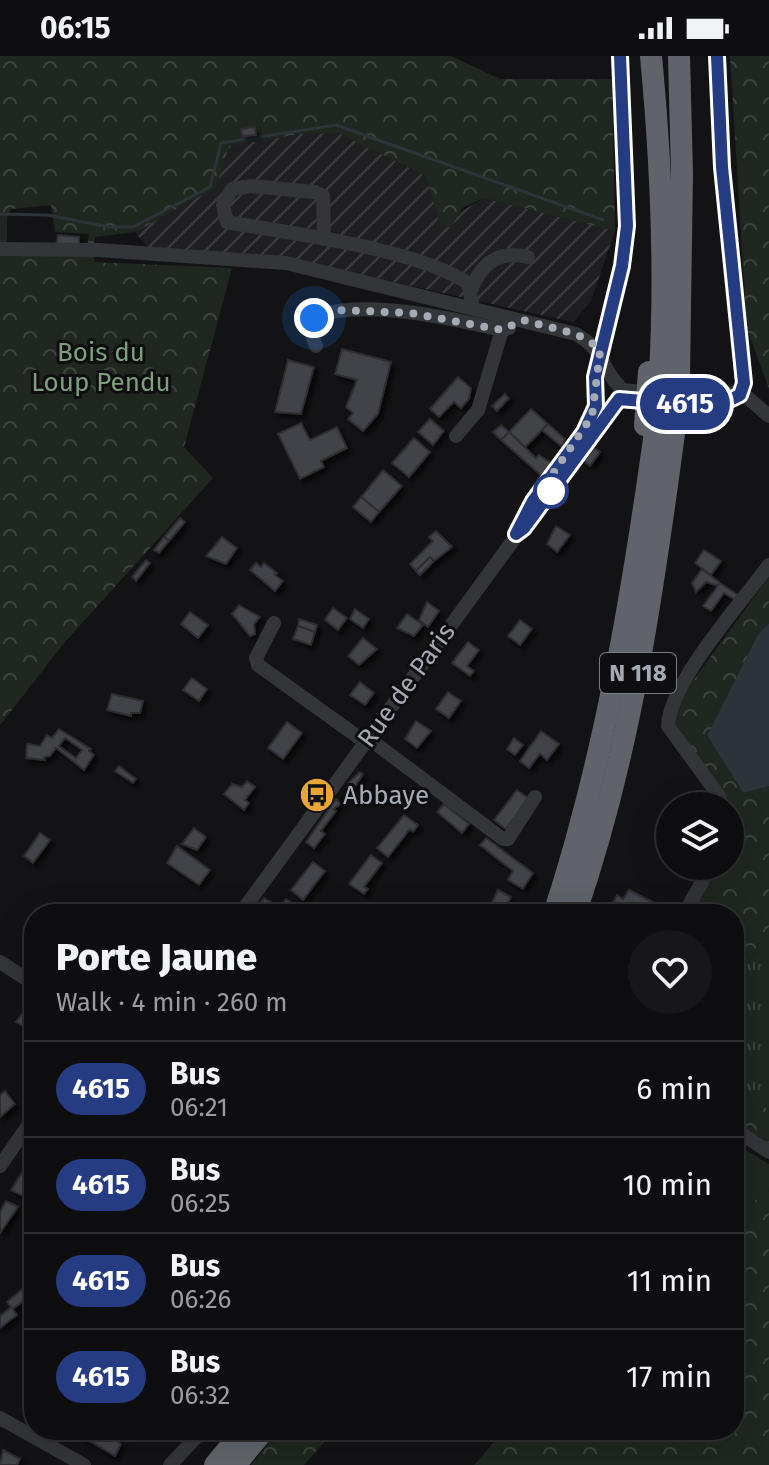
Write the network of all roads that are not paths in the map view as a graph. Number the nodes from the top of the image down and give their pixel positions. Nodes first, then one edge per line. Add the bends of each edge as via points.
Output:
1 (620, 56) edge
2 (638, 56) edge
3 (651, 56) edge
4 (676, 56) edge
5 (717, 56) edge
6 (324, 239) junction
7 (0, 249) edge
8 (528, 257) dead end
9 (472, 288) junction
10 (473, 308) junction
11 (523, 320) junction
12 (502, 330) junction
13 (316, 346) dead end
14 (600, 352) junction
15 (663, 373) junction
16 (611, 379) junction
17 (596, 385) junction
18 (621, 394) junction
19 (740, 395) junction
20 (769, 416) edge
21 (659, 425) junction
22 (456, 436) dead end
23 (566, 463) junction
24 (769, 565) edge
25 (274, 623) dead end
26 (366, 740) junction
27 (716, 792) edge
28 (535, 797) dead end
29 (702, 880) edge
30 (247, 904) edge
31 (557, 904) edge
32 (578, 904) edge
33 (690, 904) edge
34 (0, 962) edge
35 (24, 978) edge
36 (24, 1131) edge
37 (744, 1136) edge
38 (769, 1152) edge
39 (0, 1166) edge
40 (0, 1418) edge
41 (24, 1431) edge
42 (39, 1440) edge
43 (194, 1440) edge
44 (236, 1440) edge
45 (256, 1440) edge
46 (84, 1465) edge
47 (170, 1465) edge
48 (215, 1465) edge
49 (235, 1465) edge

1 - 14 street, Rue de Paris via 627,226
2 - 15 highway
3 - 15 highway, N 118 via 661,190
4 - 15 highway, N 118 via 682,173
5 - 19 street via 722,167 744,383
6 - 6 street via 227,222 223,205 232,189 241,187 315,192 323,196
6 - 9 street via 447,269
7 - 10 street via 286,263
8 - 9 street via 514,253 492,258
9 - 10 street
10 - 11 street
11 - 12 street
11 - 14 street via 576,334
12 - 13 street via 410,313 338,310 314,318
12 - 22 street via 478,410
14 - 16 street
14 - 17 street, Rue de Paris
15 - 21 highway, N 118
16 - 17 street
16 - 18 street
17 - 18 street
17 - 23 street, Rue de Paris via 592,416
18 - 19 street
18 - 19 street via 721,408
18 - 23 street, Rue de Paris
19 - 20 street
21 - 31 highway, N 118 via 605,736
21 - 32 highway, N 118 via 648,621 623,747
23 - 26 street, Rue de Paris
24 - 27 street via 681,684 668,715 668,726
25 - 26 street via 256,658 258,665
26 - 28 street via 503,839
26 - 30 street, Rue de Paris
29 - 33 street
34 - 35 street
36 - 39 street
37 - 38 street
40 - 41 street
42 - 46 street
43 - 47 street
44 - 48 highway
45 - 49 highway

